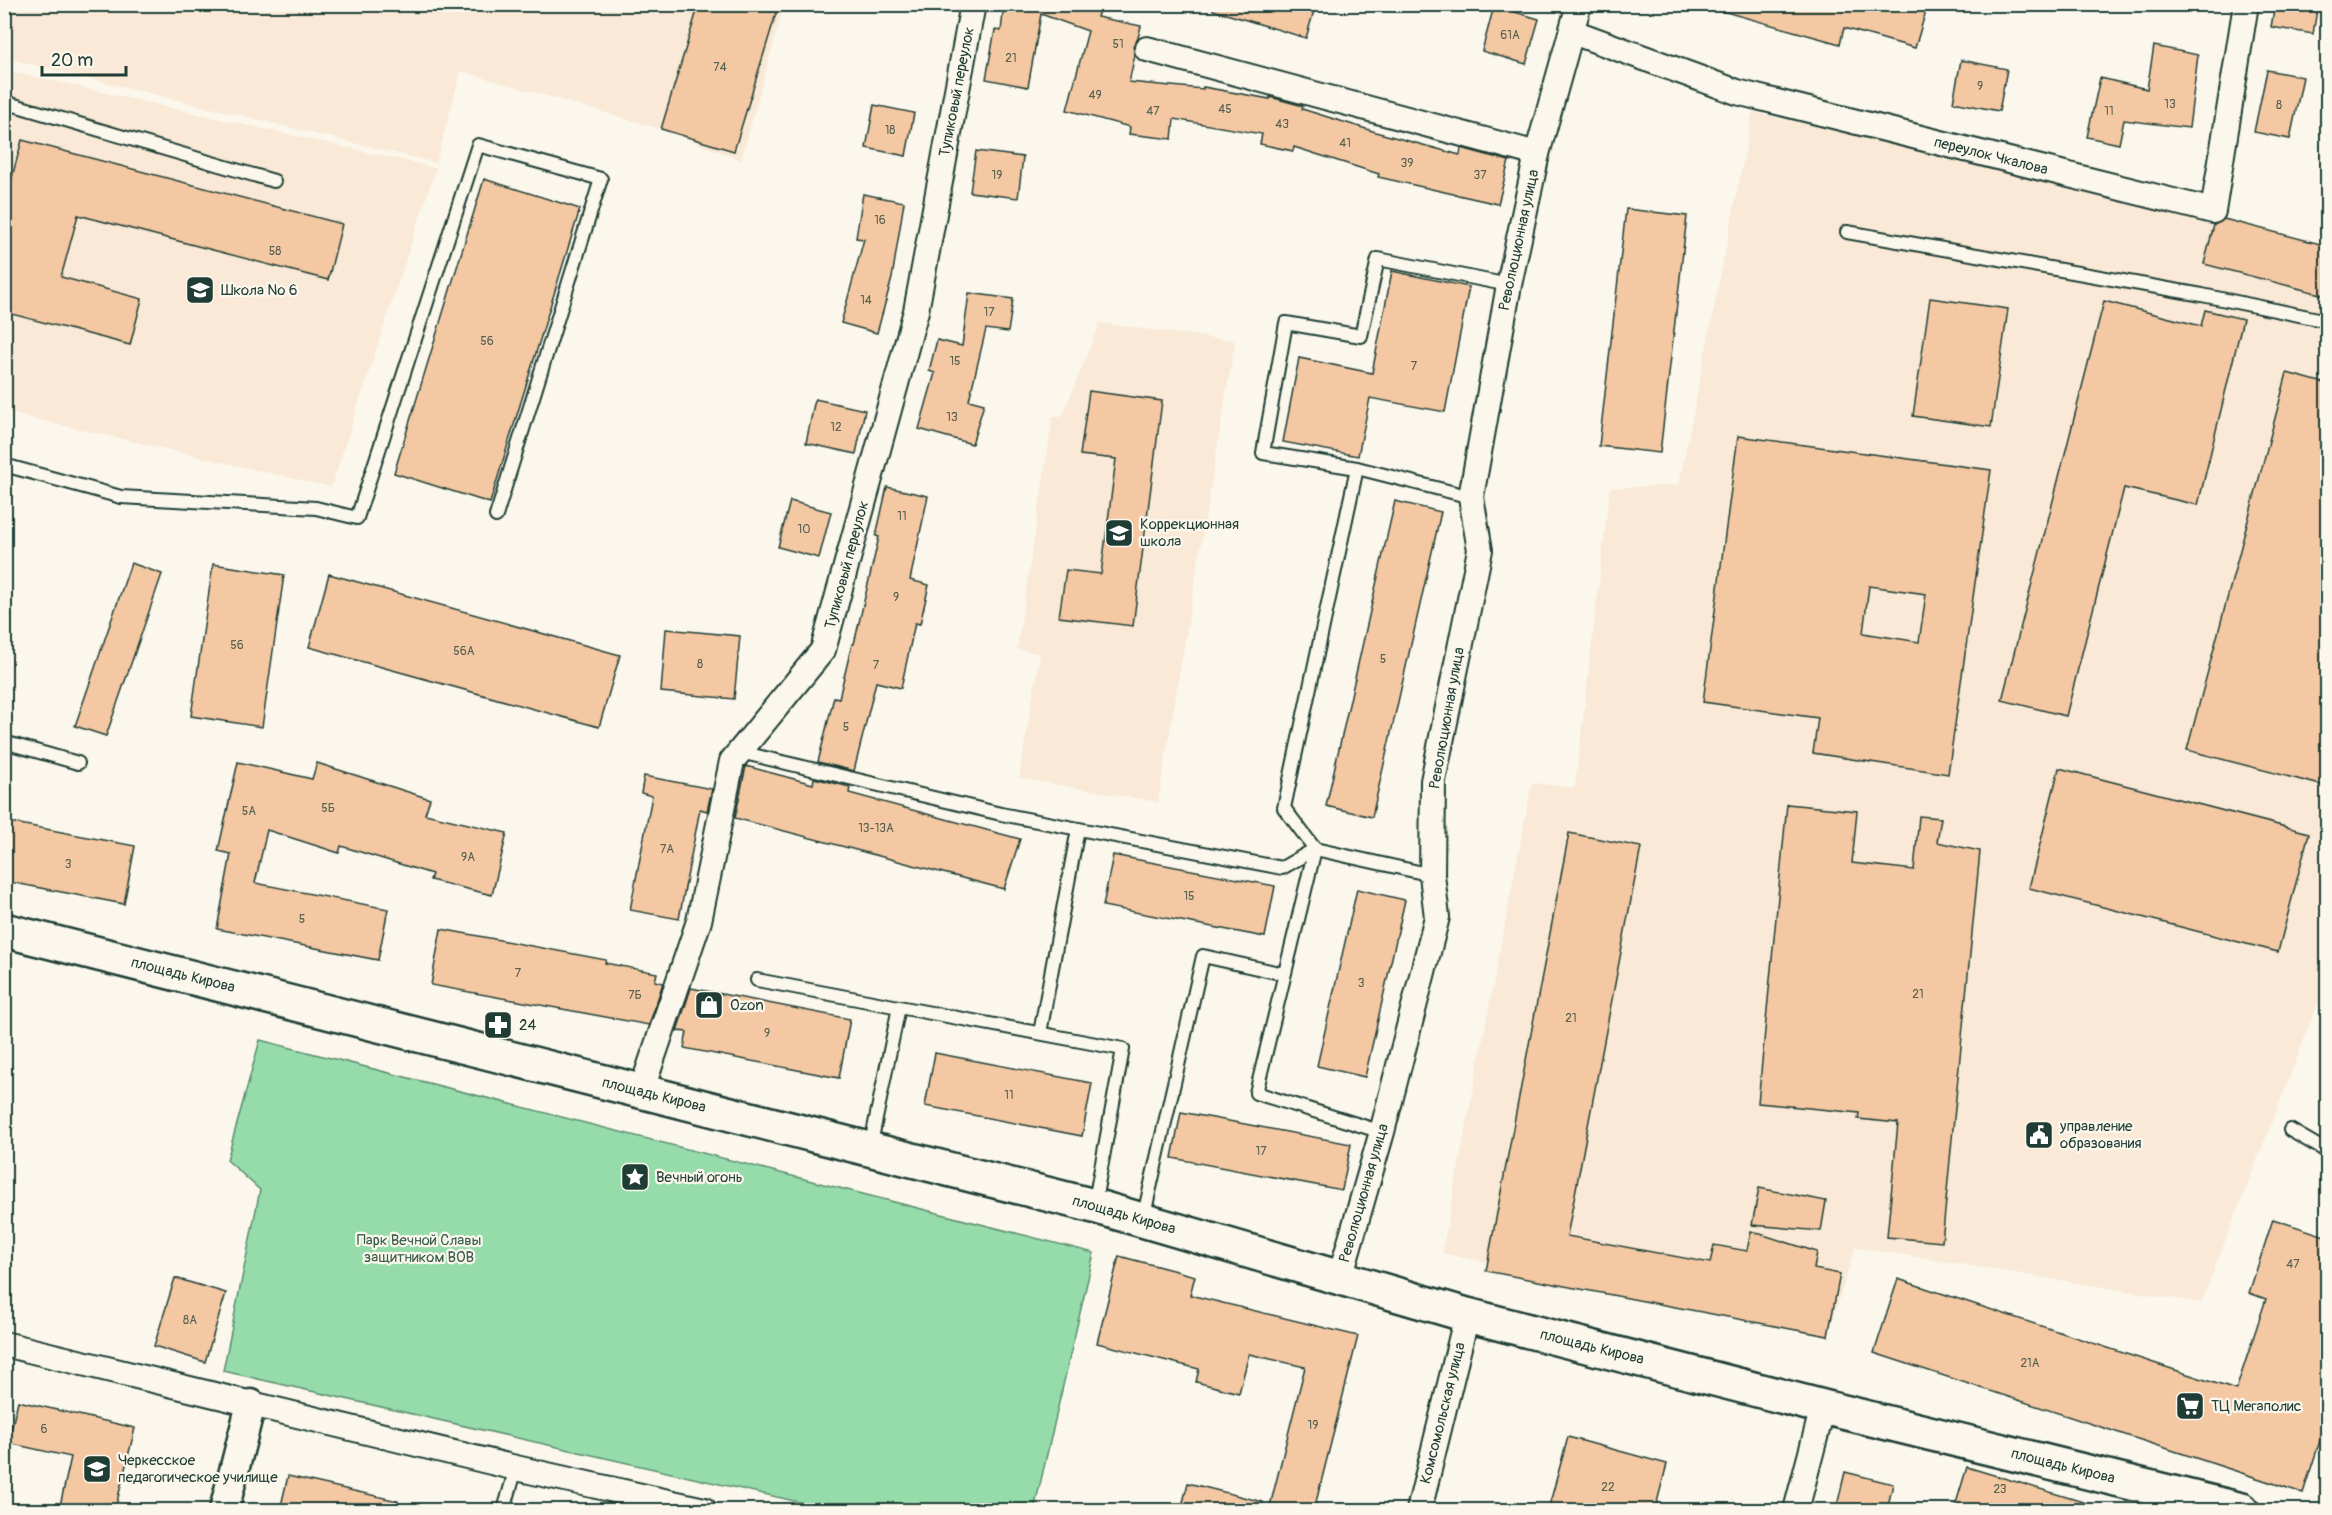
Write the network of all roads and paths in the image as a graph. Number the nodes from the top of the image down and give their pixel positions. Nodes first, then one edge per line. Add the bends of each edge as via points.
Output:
1 (973, 4) edge
2 (1579, 4) edge
3 (2246, 4) edge
4 (1573, 32) junction
5 (1147, 49) dead end
6 (4, 102) edge
7 (1537, 154) junction
8 (274, 181) dead end
9 (1847, 232) dead end
10 (1509, 285) junction
11 (2328, 321) edge
12 (4, 465) edge
13 (1357, 468) junction
14 (1471, 497) junction
15 (496, 516) dead end
16 (4, 742) edge
17 (740, 752) junction
18 (78, 763) dead end
19 (1078, 829) junction
20 (1315, 849) junction
21 (1432, 875) junction
22 (4, 930) edge
23 (1284, 974) junction
24 (757, 980) dead end
25 (899, 1007) junction
26 (1040, 1033) junction
27 (641, 1092) junction
28 (2290, 1130) dead end
29 (1382, 1132) junction
30 (870, 1149) junction
31 (2328, 1152) edge
32 (1094, 1206) junction
33 (1143, 1220) junction
34 (1340, 1277) junction
35 (1467, 1315) junction
36 (4, 1344) edge
37 (251, 1404) junction
38 (1823, 1407) junction
39 (516, 1468) junction
40 (224, 1510) edge
41 (504, 1510) edge
42 (704, 1510) edge
43 (1419, 1510) edge
44 (1796, 1510) edge
45 (2242, 1510) edge

1 - 17 street, Тупиковый переулок via 916,311 824,650
2 - 4 street, Революционная улица
3 - 4 street, переулок Чкалова via 2213,211 1737,92
4 - 7 street, Революционная улица
5 - 7 street, Революционная улица
6 - 8 lane
7 - 10 street, Революционная улица
9 - 11 lane
10 - 13 lane via 1378,259 1361,336 1286,323 1263,453
10 - 14 street, Революционная улица
12 - 15 lane via 121,497 316,508 357,518 478,145 601,179
13 - 14 lane
13 - 20 lane via 1284,808
14 - 21 street, Революционная улица via 1480,550 1433,782
16 - 18 lane
17 - 19 lane
17 - 27 street, Тупиковый переулок via 732,761 699,921
19 - 20 lane via 1282,868
19 - 26 lane
20 - 21 lane
20 - 23 lane
21 - 29 street, Революционная улица via 1437,917
22 - 27 main road, площадь Кирова
23 - 29 lane via 1256,1093
23 - 33 lane via 1203,956
24 - 25 lane
25 - 26 lane
25 - 30 lane
26 - 32 lane via 1123,1049
27 - 30 main road, площадь Кирова
28 - 31 lane
29 - 34 street, Революционная улица
30 - 32 main road, площадь Кирова
32 - 33 main road, площадь Кирова
33 - 34 main road, площадь Кирова
34 - 35 main road, площадь Кирова
35 - 38 main road, площадь Кирова
35 - 43 street, Комсомольская улица
36 - 37 street
37 - 39 street
37 - 40 street
38 - 44 street
38 - 45 main road, площадь Кирова
39 - 41 lane
39 - 42 street

